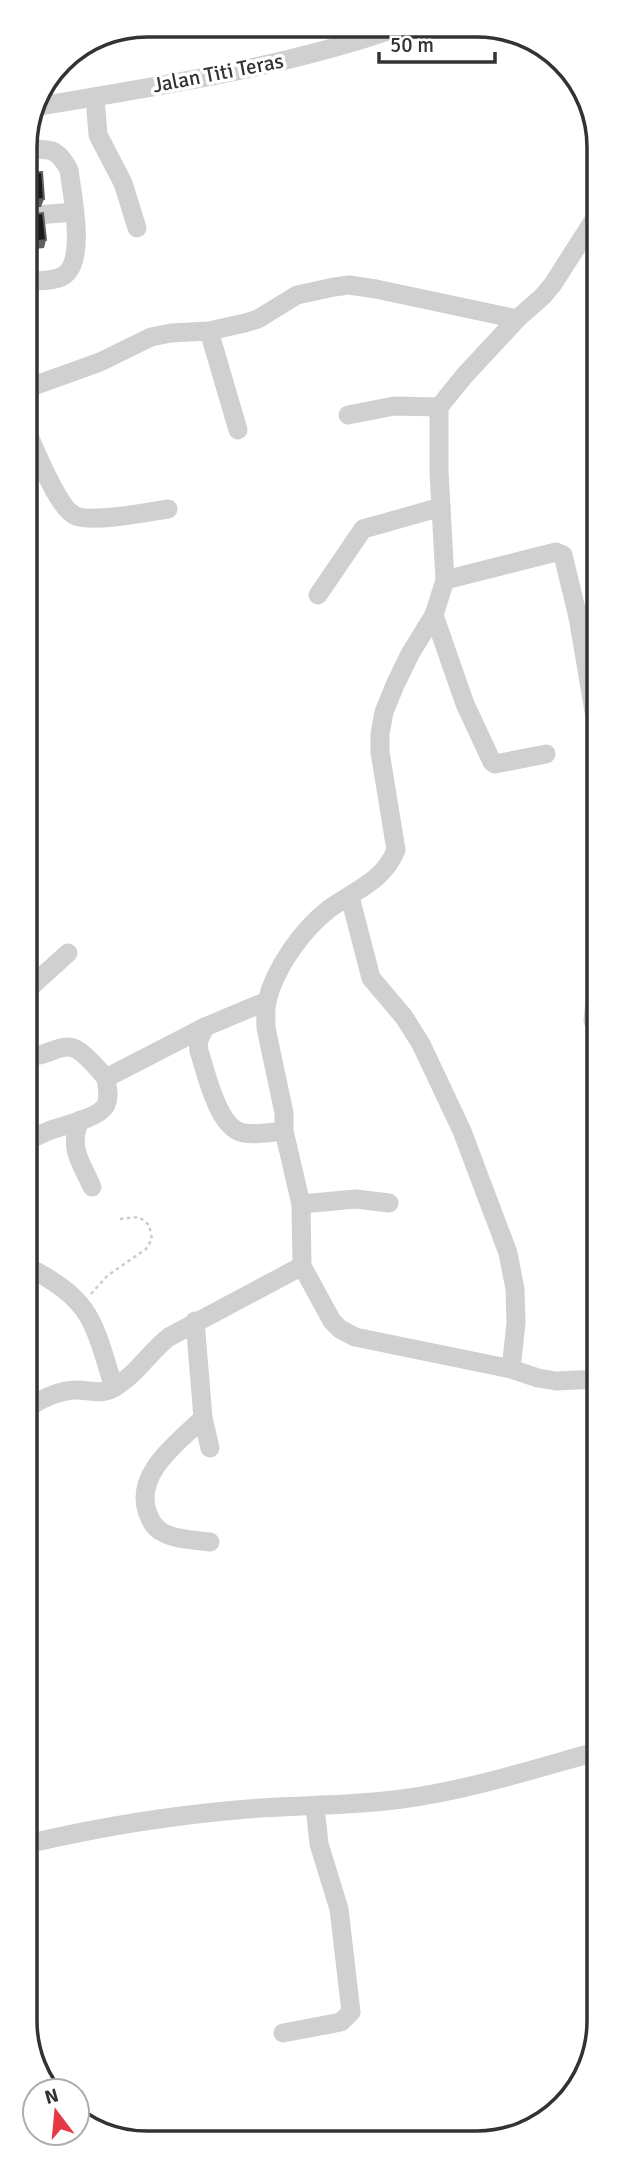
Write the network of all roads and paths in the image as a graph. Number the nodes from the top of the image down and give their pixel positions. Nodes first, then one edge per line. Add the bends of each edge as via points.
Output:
1 (369, 37) edge
2 (95, 97) junction
3 (46, 105) edge
4 (37, 149) edge
5 (74, 212) junction
6 (37, 215) edge
7 (137, 228) dead end
8 (587, 231) edge
9 (37, 280) edge
10 (517, 319) junction
11 (209, 331) junction
12 (37, 385) edge
13 (439, 407) junction
14 (348, 415) dead end
15 (238, 430) dead end
16 (37, 453) edge
17 (441, 507) junction
18 (168, 509) dead end
19 (445, 580) junction
20 (318, 595) dead end
21 (434, 615) junction
22 (587, 616) edge
23 (578, 617) junction
24 (587, 670) edge
25 (546, 754) dead end
26 (350, 897) junction
27 (68, 953) dead end
28 (37, 981) edge
29 (267, 1002) junction
30 (205, 1027) junction
31 (37, 1057) edge
32 (106, 1077) junction
33 (80, 1121) junction
34 (284, 1131) junction
35 (37, 1136) edge
36 (92, 1187) dead end
37 (389, 1203) dead end
38 (301, 1204) junction
39 (119, 1219) dead end
40 (302, 1266) junction
41 (37, 1272) edge
42 (82, 1305) junction
43 (195, 1321) junction
44 (511, 1369) junction
45 (587, 1380) edge
46 (114, 1388) junction
47 (37, 1402) edge
48 (203, 1418) junction
49 (210, 1448) dead end
50 (210, 1542) dead end
51 (587, 1754) edge
52 (316, 1807) junction
53 (37, 1842) edge
54 (283, 2033) dead end

1 - 2 street, Jalan Titi Teras via 283,61
2 - 3 street, Jalan Titi Teras
2 - 7 street via 98,135 123,183
4 - 5 street via 54,150 63,159 69,170
5 - 6 street
5 - 9 street via 72,268 61,277
8 - 10 street via 553,284
10 - 11 street via 349,285 297,295 258,319
10 - 13 street
11 - 12 street via 151,337
11 - 15 street
13 - 14 street via 394,406
13 - 17 street
16 - 18 street via 73,516 111,517
17 - 19 street
17 - 20 street via 363,529
19 - 21 street
19 - 23 street via 560,553
21 - 25 street via 465,704 492,762
21 - 26 street via 395,685 380,734 396,849 379,876
22 - 23 street
23 - 24 street
26 - 29 street via 311,925 277,976
26 - 44 street via 371,978 421,1044 462,1131 508,1253 516,1323
27 - 28 street
29 - 30 street
29 - 34 street via 266,1028 282,1098
30 - 32 street
30 - 34 street via 199,1051 228,1124 242,1133
31 - 32 street via 72,1047
32 - 33 street via 106,1105
33 - 35 street
33 - 36 street via 75,1149
34 - 38 street
37 - 38 street via 356,1199
38 - 40 street
39 - 42 path via 139,1217 149,1225 152,1239 146,1249 107,1276
40 - 43 street
40 - 44 street via 332,1321 355,1337
41 - 42 street
42 - 46 street via 94,1324
43 - 46 street via 158,1345
43 - 48 street
44 - 45 street via 556,1381
46 - 47 street via 73,1390
48 - 49 street
48 - 50 street via 157,1464 147,1483 146,1505 161,1532
51 - 52 street via 457,1789
52 - 53 street via 151,1819
52 - 54 street via 319,1844 339,1909 351,2012 341,2022

